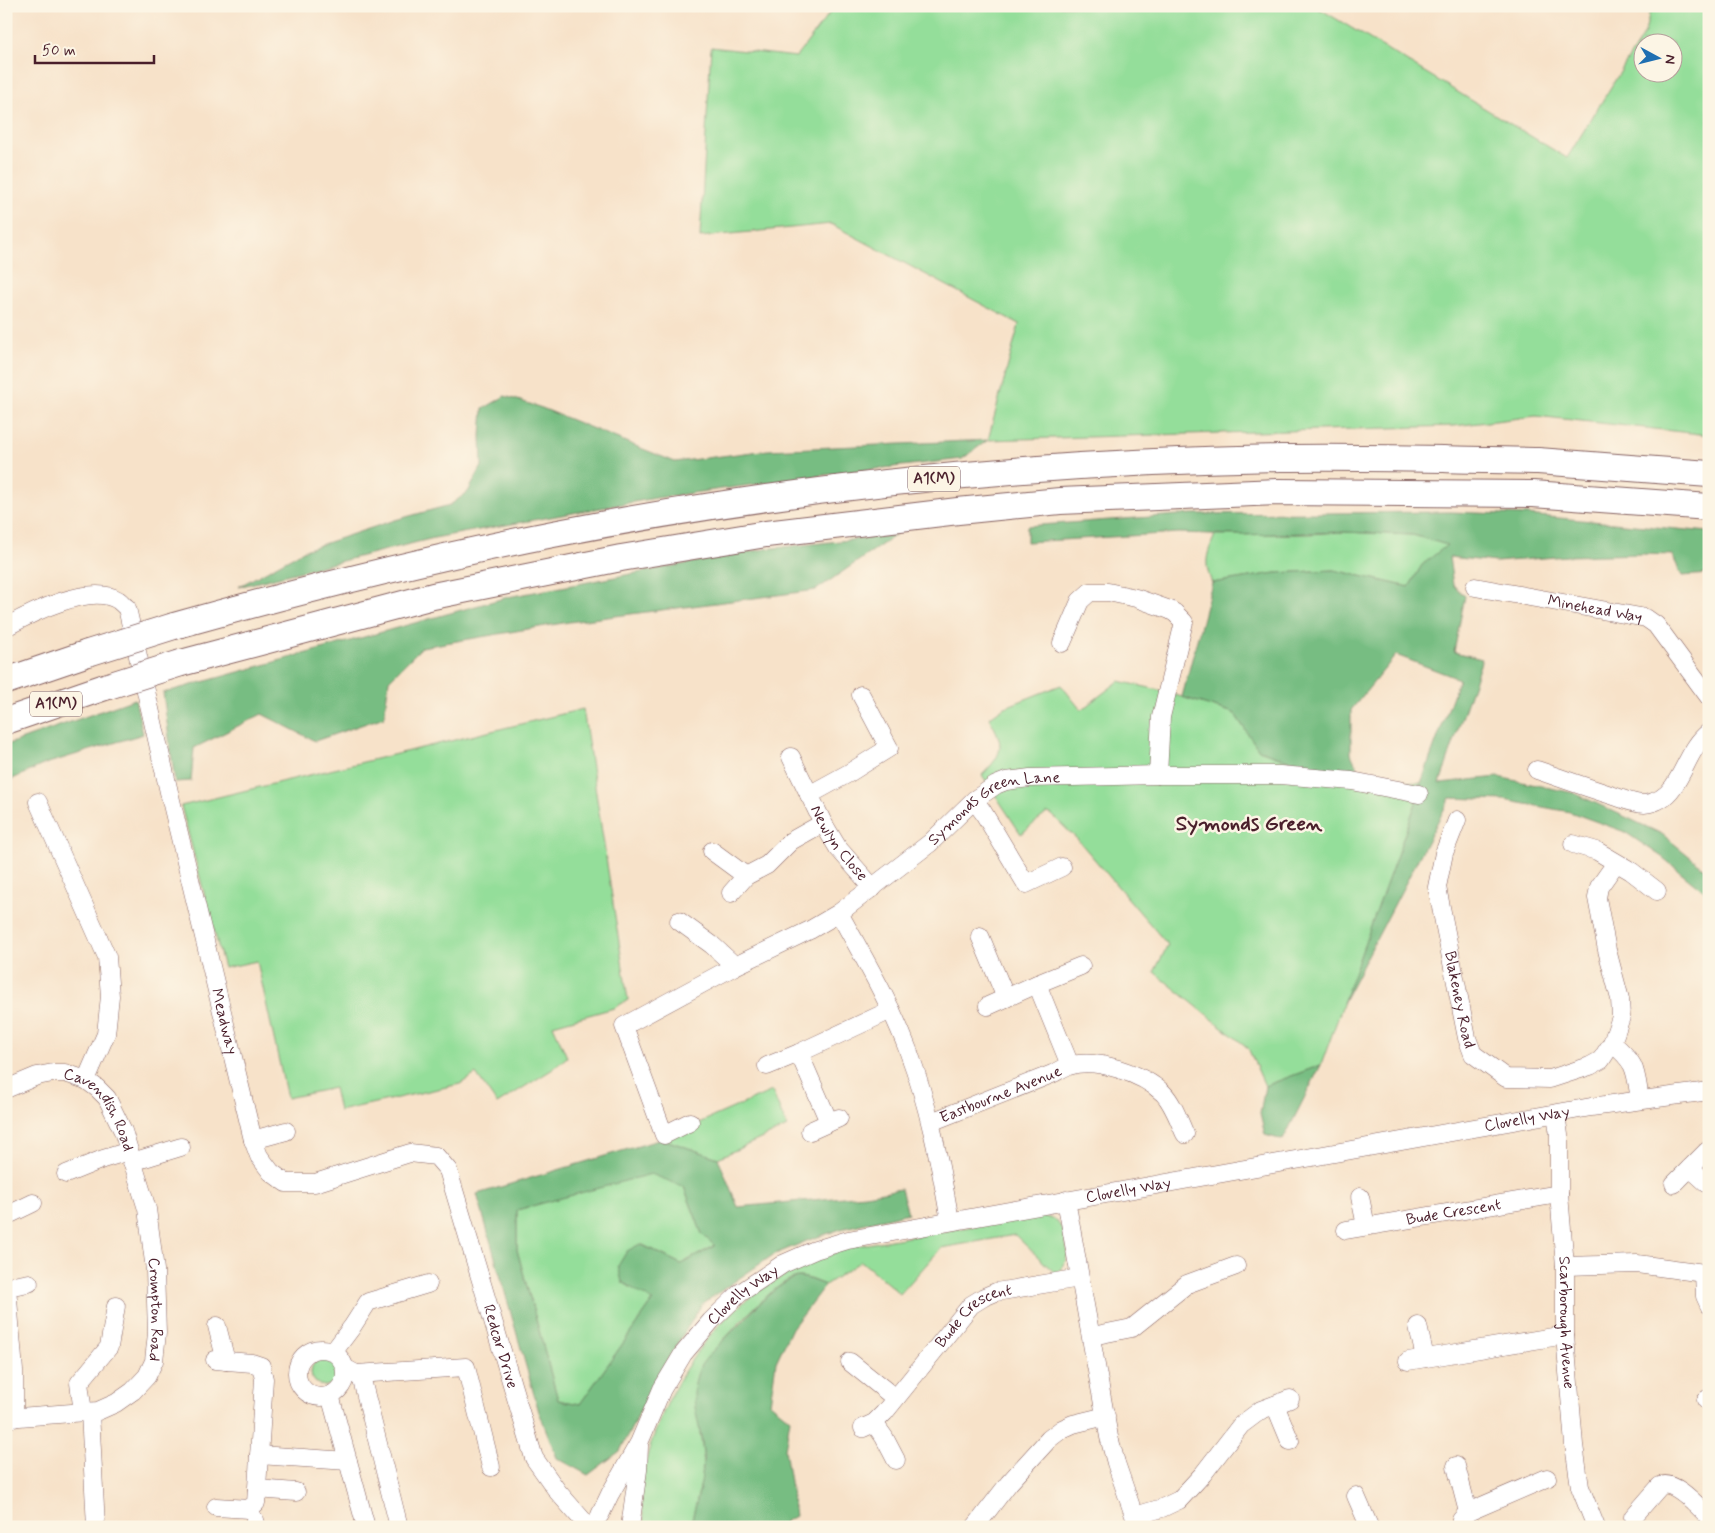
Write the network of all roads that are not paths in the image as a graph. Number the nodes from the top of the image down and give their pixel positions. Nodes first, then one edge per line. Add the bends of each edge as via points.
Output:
1 (1709, 474) edge
2 (1709, 507) edge
3 (1476, 586) dead end
4 (6, 626) edge
5 (1062, 642) dead end
6 (6, 681) edge
7 (861, 695) dead end
8 (1709, 697) edge
9 (6, 721) edge
10 (1709, 732) edge
11 (791, 757) dead end
12 (1537, 770) dead end
13 (1158, 775) junction
14 (1419, 794) dead end
15 (809, 795) junction
16 (974, 800) junction
17 (38, 802) dead end
18 (1458, 820) dead end
19 (823, 823) junction
20 (1573, 844) dead end
21 (712, 851) dead end
22 (1062, 867) dead end
23 (1624, 867) junction
24 (746, 876) junction
25 (873, 888) junction
26 (1657, 891) dead end
27 (731, 893) dead end
28 (839, 914) junction
29 (679, 921) dead end
30 (980, 936) dead end
31 (734, 966) junction
32 (1081, 966) dead end
33 (1037, 984) junction
34 (1006, 998) junction
35 (988, 1006) dead end
36 (891, 1010) junction
37 (1612, 1043) junction
38 (798, 1053) junction
39 (1070, 1065) junction
40 (768, 1066) dead end
41 (86, 1080) junction
42 (6, 1089) edge
43 (1709, 1091) edge
44 (1640, 1100) junction
45 (1556, 1114) junction
46 (690, 1122) dead end
47 (931, 1122) junction
48 (286, 1131) dead end
49 (810, 1131) dead end
50 (1184, 1134) dead end
51 (253, 1140) junction
52 (181, 1147) dead end
53 (1706, 1151) dead end
54 (131, 1156) junction
55 (436, 1156) joint
56 (1690, 1168) junction
57 (66, 1174) dead end
58 (1674, 1184) dead end
59 (1709, 1186) edge
60 (1559, 1194) junction
61 (1360, 1197) dead end
62 (1066, 1200) junction
63 (33, 1203) dead end
64 (147, 1209) joint
65 (6, 1216) edge
66 (950, 1221) junction
67 (1366, 1226) junction
68 (1346, 1230) dead end
69 (1236, 1266) dead end
70 (1565, 1266) junction
71 (1706, 1273) edge
72 (1080, 1278) junction
73 (29, 1283) dead end
74 (428, 1284) dead end
75 (1709, 1305) edge
76 (116, 1306) dead end
77 (218, 1326) dead end
78 (1418, 1326) dead end
79 (1566, 1335) junction
80 (1092, 1336) junction
81 (334, 1352) junction
82 (850, 1362) dead end
83 (350, 1371) junction
84 (330, 1396) junction
85 (895, 1398) junction
86 (86, 1412) junction
87 (1106, 1416) junction
88 (10, 1418) edge
89 (1290, 1442) dead end
90 (639, 1443) junction
91 (259, 1455) junction
92 (348, 1460) junction
93 (896, 1460) dead end
94 (1456, 1466) dead end
95 (491, 1467) dead end
96 (1547, 1478) dead end
97 (257, 1489) junction
98 (296, 1492) dead end
99 (1356, 1496) dead end
100 (216, 1507) dead end
101 (1633, 1517) dead end
102 (1709, 1517) edge
103 (1464, 1519) edge
104 (1136, 1521) edge
105 (591, 1522) edge
106 (1373, 1524) edge
107 (96, 1527) edge
108 (366, 1527) edge
109 (399, 1527) edge
110 (629, 1527) edge
111 (975, 1527) edge
112 (1596, 1527) edge

1 - 6 highway, A1(M), bridge via 1535,461 1280,458 968,475 863,486 759,499 554,534 431,560 174,626
2 - 9 highway, A1(M), bridge via 1533,494 1278,492 1060,501 766,534 621,558 433,596 181,663
3 - 8 street, Minehead Way via 1646,618 1656,625
4 - 51 street, Meadway via 71,598 89,595 118,600 127,608
5 - 13 street via 1080,601 1090,592 1136,598 1170,610 1184,622 1161,717
7 - 15 street, Newlyn Close via 890,748
10 - 12 street via 1698,742 1668,794 1650,803 1626,800
11 - 15 street, Newlyn Close
13 - 14 street, Symonds Green Lane via 1280,775 1352,781
13 - 16 street, Symonds Green Lane via 1006,781
15 - 19 street, Newlyn Close
16 - 22 street via 1026,884
16 - 25 street, Symonds Green Lane via 930,842
17 - 41 street via 107,957 110,996 106,1034
18 - 37 street, Blakeney Road via 1444,853 1437,887 1473,1054 1506,1078 1550,1079 1602,1060
19 - 24 street via 790,841 767,865
19 - 25 street, Newlyn Close via 838,848
20 - 23 street via 1597,851
21 - 24 street
23 - 26 street
23 - 37 street, Blakeney Road via 1599,887 1597,898 1620,999 1621,1017
24 - 27 street
25 - 28 street, Symonds Green Lane
28 - 31 street, Symonds Green Lane
28 - 36 street, Eastbourne Avenue
29 - 31 street
30 - 34 street
31 - 46 street, Symonds Green Lane via 624,1026 664,1135
32 - 33 street
33 - 34 street
33 - 39 street, Eastbourne Avenue
34 - 35 street
36 - 38 street
36 - 47 street, Eastbourne Avenue via 908,1050
37 - 44 street via 1633,1065
38 - 40 street
38 - 49 street via 834,1120
39 - 47 street, Eastbourne Avenue
39 - 50 street, Eastbourne Avenue via 1108,1065 1150,1082 1164,1094
41 - 42 street, Cavendish Road via 66,1073 53,1073
41 - 54 street, Cavendish Road via 107,1098
43 - 44 street, Clovelly Way
44 - 45 street, Clovelly Way
45 - 60 street, Scarborough Avenue
45 - 62 street, Clovelly Way
47 - 66 street, Eastbourne Avenue
48 - 51 street
51 - 55 street, Meadway via 259,1156 271,1172 286,1183 315,1183 410,1153
52 - 54 street
53 - 56 street
54 - 57 street via 103,1159
54 - 64 street, Cavendish Road
55 - 105 street, Redcar Drive via 448,1170 534,1458 558,1492
56 - 58 street
56 - 59 street
60 - 67 street, Bude Crescent
60 - 70 street, Scarborough Avenue
61 - 67 street
62 - 66 street, Clovelly Way
62 - 72 street
63 - 65 street
64 - 86 street, Crompton Road via 155,1270 157,1333 154,1361 147,1376 133,1391 116,1403
66 - 90 street, Clovelly Way via 848,1240 815,1250 783,1264 740,1293 683,1354 662,1389
67 - 68 street, Bude Crescent
69 - 80 street via 1187,1284 1132,1328
70 - 71 street via 1637,1264
70 - 79 street, Scarborough Avenue
71 - 75 street via 1705,1296
72 - 80 street
72 - 85 street, Bude Crescent via 996,1292 971,1305
73 - 88 street via 7,1286 14,1372
74 - 81 street via 368,1302
76 - 86 street via 109,1347 79,1383
77 - 91 street via 221,1360 261,1366 264,1379
78 - 79 street via 1416,1360
79 - 112 street, Scarborough Avenue via 1580,1487
80 - 87 street
81 - 83 street
81 - 84 street via 326,1348 312,1350 300,1361 297,1369 300,1385 306,1392 314,1396
82 - 85 street
83 - 84 street via 340,1389
83 - 95 street via 466,1367
83 - 109 street via 362,1380
84 - 92 street
85 - 93 street, Bude Crescent via 869,1426 884,1437
86 - 88 street, Crompton Road
86 - 107 street
87 - 104 street via 1116,1463
87 - 111 street via 1073,1424 1049,1439
89 - 104 street via 1283,1402 1261,1410 1241,1425 1180,1500
90 - 105 street, Clovelly Way
90 - 110 street, Clovelly Way
91 - 92 street
91 - 97 street
92 - 108 street
94 - 103 street
96 - 103 street
97 - 98 street
97 - 100 street via 256,1503 249,1509
99 - 106 street
101 - 102 street via 1665,1484 1678,1489
105 - 110 street, Clovelly Way via 608,1514 621,1518

